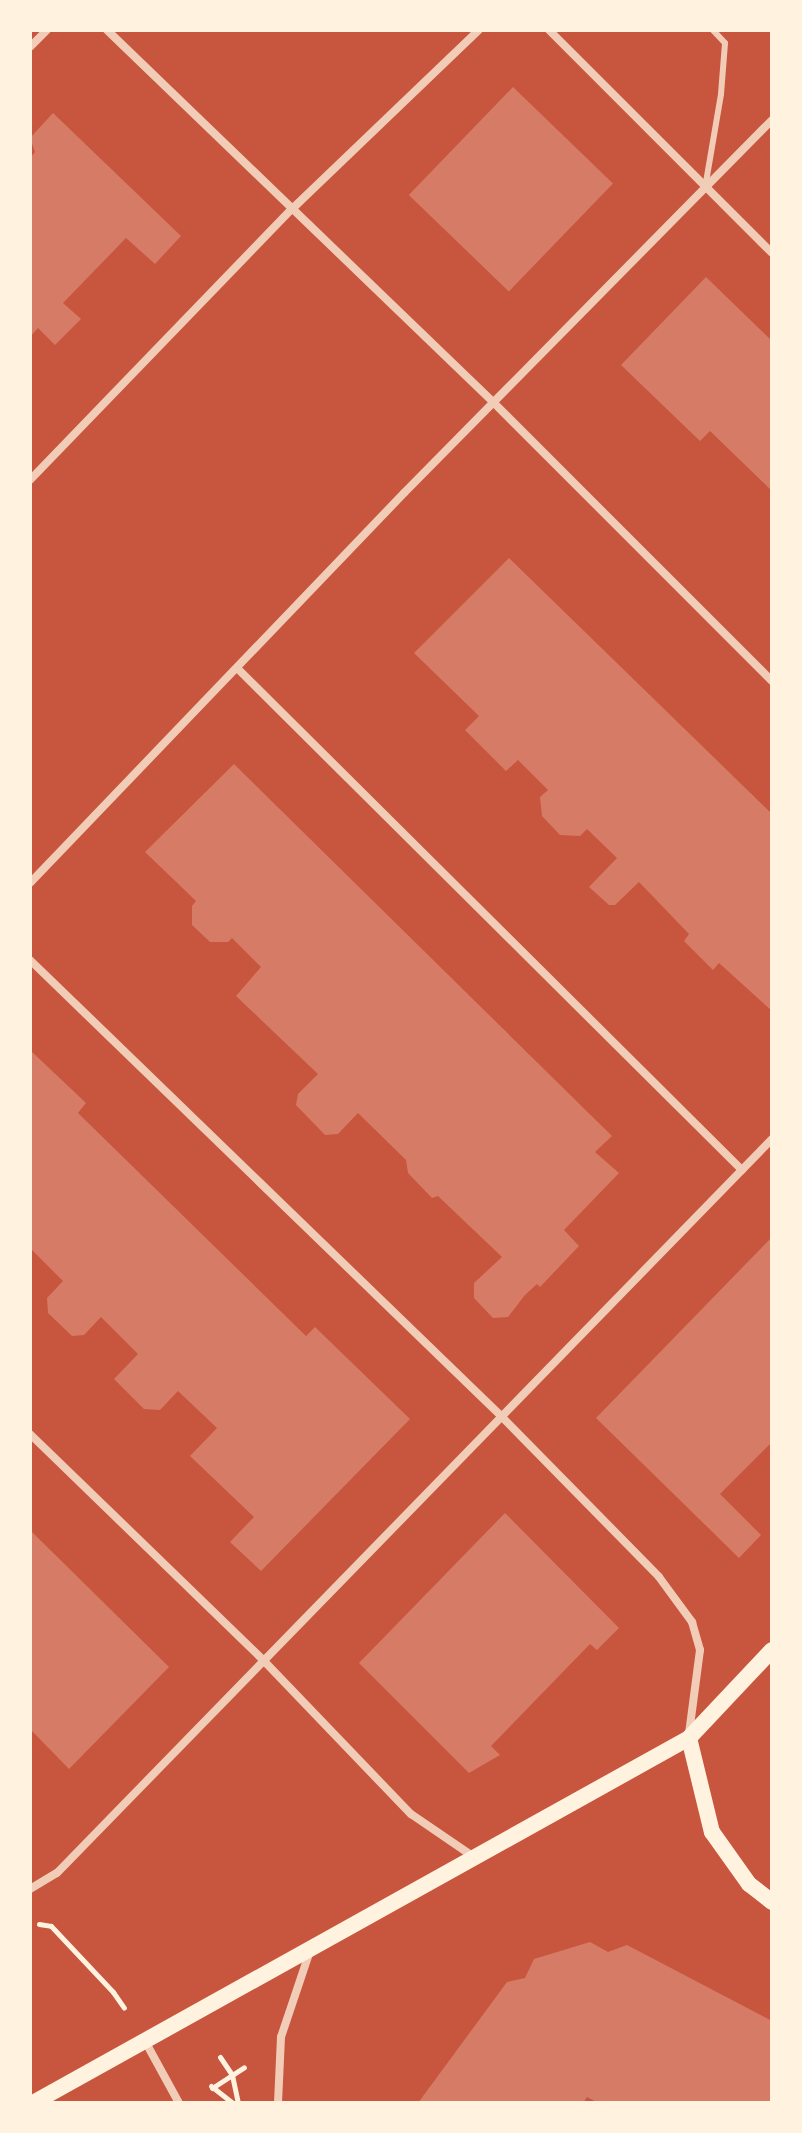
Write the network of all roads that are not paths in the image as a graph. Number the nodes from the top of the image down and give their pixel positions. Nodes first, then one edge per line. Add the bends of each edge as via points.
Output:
1 (47, 30) edge
2 (107, 30) edge
3 (479, 30) edge
4 (549, 30) edge
5 (713, 30) edge
6 (30, 47) edge
7 (772, 120) edge
8 (705, 188) junction
9 (291, 210) junction
10 (772, 253) edge
11 (493, 402) junction
12 (30, 480) edge
13 (237, 668) junction
14 (772, 681) edge
15 (30, 883) edge
16 (30, 960) edge
17 (772, 1139) edge
18 (742, 1170) junction
19 (502, 1417) junction
20 (30, 1434) edge
21 (772, 1650) edge
22 (265, 1662) junction
23 (689, 1738) junction
24 (475, 1857) junction
25 (30, 1889) edge
26 (772, 1902) edge
27 (311, 1947) junction
28 (144, 2039) junction
29 (33, 2103) edge
30 (179, 2103) edge
31 (278, 2103) edge

1 - 6 street
2 - 9 street
3 - 9 street
4 - 8 street
5 - 8 lane via 725,43
7 - 8 street
8 - 10 street
8 - 11 street
9 - 11 street
9 - 12 street
11 - 13 street
11 - 14 street
13 - 15 street
13 - 18 street
16 - 19 street
17 - 18 street
18 - 19 street
19 - 22 street
19 - 23 street via 659,1577 692,1622 700,1650
20 - 22 street
21 - 23 main road
22 - 24 street via 411,1814
22 - 25 street via 57,1873
23 - 24 main road
23 - 26 main road via 712,1832 749,1884
24 - 27 main road
27 - 28 main road
27 - 31 street via 281,2037
28 - 29 main road
28 - 30 street

